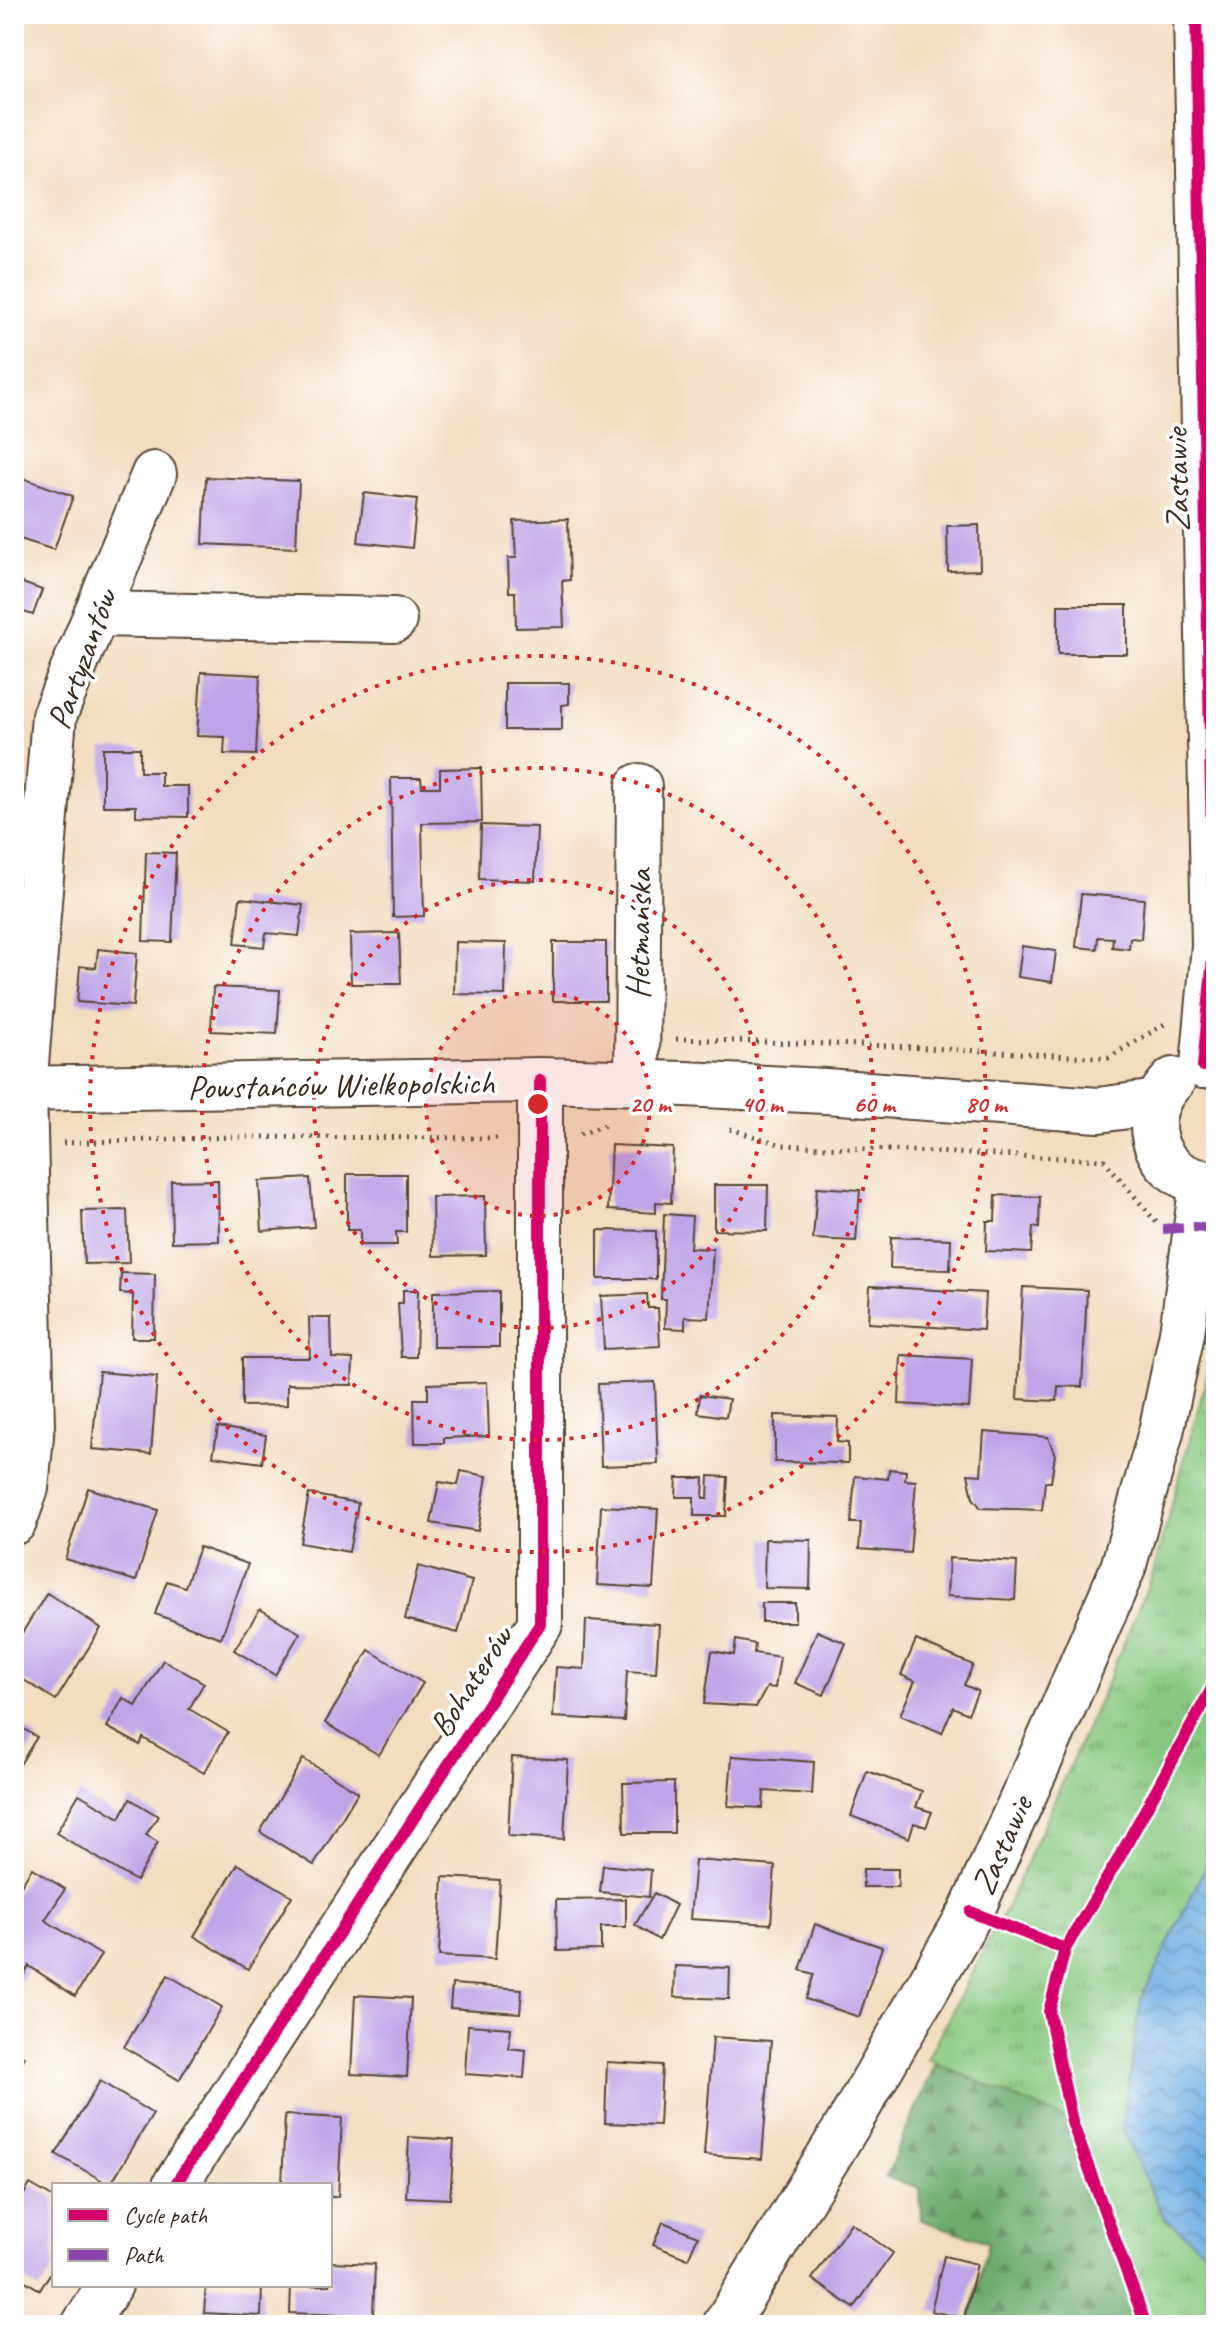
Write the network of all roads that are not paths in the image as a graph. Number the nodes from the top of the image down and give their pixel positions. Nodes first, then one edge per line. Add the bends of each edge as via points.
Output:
1 (1196, 14) edge
2 (154, 474) dead end
3 (96, 614) junction
4 (394, 620) dead end
5 (639, 786) dead end
6 (1215, 951) edge
7 (1210, 1066) edge
8 (540, 1080) junction
9 (637, 1082) junction
10 (19, 1089) edge
11 (1156, 1122) junction
12 (1211, 1191) edge
13 (14, 1522) edge
14 (176, 2183) edge
15 (109, 2287) edge
16 (84, 2325) edge
17 (725, 2325) edge

1 - 6 street, Zastawie
2 - 3 street, Partyzantów
3 - 4 street
3 - 10 street, Partyzantów via 54,716
5 - 9 street, Hetmańska
6 - 7 street, Zastawie
7 - 11 street via 1174,1079
8 - 9 street, Powstańców Wielkopolskich
8 - 10 street, Powstańców Wielkopolskich
8 - 14 street, Bohaterów via 540,1624
9 - 11 street, Powstańców Wielkopolskich via 1099,1110
10 - 13 street, Partyzantów via 32,1425 26,1488
11 - 12 street via 1168,1165
12 - 17 street, Zastawie via 1161,1432 1123,1568 977,1898 852,2118
15 - 16 street

